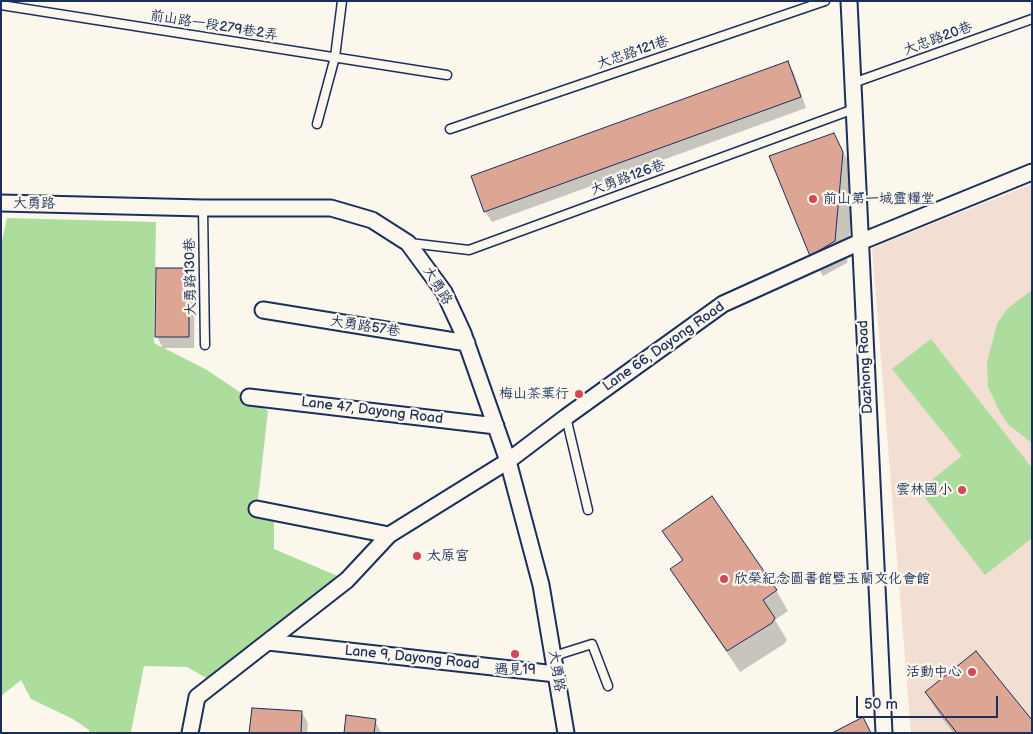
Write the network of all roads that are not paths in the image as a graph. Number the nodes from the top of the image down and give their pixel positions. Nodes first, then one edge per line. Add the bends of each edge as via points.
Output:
1 (342, 1) edge
2 (825, 1) edge
3 (849, 1) edge
4 (1, 5) edge
5 (1032, 19) edge
6 (335, 57) junction
7 (447, 74) dead end
8 (853, 83) junction
9 (854, 108) junction
10 (317, 124) dead end
11 (450, 129) dead end
12 (1032, 172) edge
13 (1, 204) edge
14 (203, 208) junction
15 (860, 242) junction
16 (408, 243) junction
17 (263, 310) dead end
18 (467, 343) junction
19 (205, 345) dead end
20 (249, 397) dead end
21 (566, 416) junction
22 (496, 426) junction
23 (508, 461) junction
24 (256, 508) dead end
25 (588, 510) dead end
26 (389, 535) junction
27 (268, 642) junction
28 (554, 656) junction
29 (556, 674) junction
30 (608, 686) dead end
31 (190, 733) edge
32 (566, 733) edge
33 (884, 733) edge

1 - 6 lane
2 - 11 lane, 大忠路121巷
3 - 8 street, Dazhong Road
4 - 6 lane, 前山路一段279巷2弄
5 - 8 lane, 大忠路20巷
6 - 7 lane, 前山路一段279巷2弄
6 - 10 lane
8 - 9 street, Dazhong Road
9 - 15 street, Dazhong Road
9 - 16 lane, 大勇路126巷 via 469,250
12 - 15 street, Lane 66, Dayong Road
13 - 14 street, 大勇路
14 - 16 street, 大勇路 via 331,208 372,220
14 - 19 lane, 大勇路130巷
15 - 21 street, Lane 66, Dayong Road via 723,304
15 - 33 street, Dazhong Road
16 - 18 street, 大勇路 via 444,292
17 - 18 street, 大勇路57巷
18 - 22 street, 大勇路
20 - 22 street, Lane 47, Dayong Road
21 - 23 street, Lane 66, Dayong Road
21 - 25 lane
22 - 23 street, 大勇路
23 - 26 street, Lane 66, Dayong Road
23 - 28 street, 大勇路 via 541,585
24 - 26 street
26 - 27 street, Lane 66, Dayong Road via 347,580
27 - 29 street, Lane 9, Dayong Road
27 - 31 street, Lane 66, Dayong Road via 197,696
28 - 29 street, 大勇路
28 - 30 lane via 592,644
29 - 32 street, 大勇路

